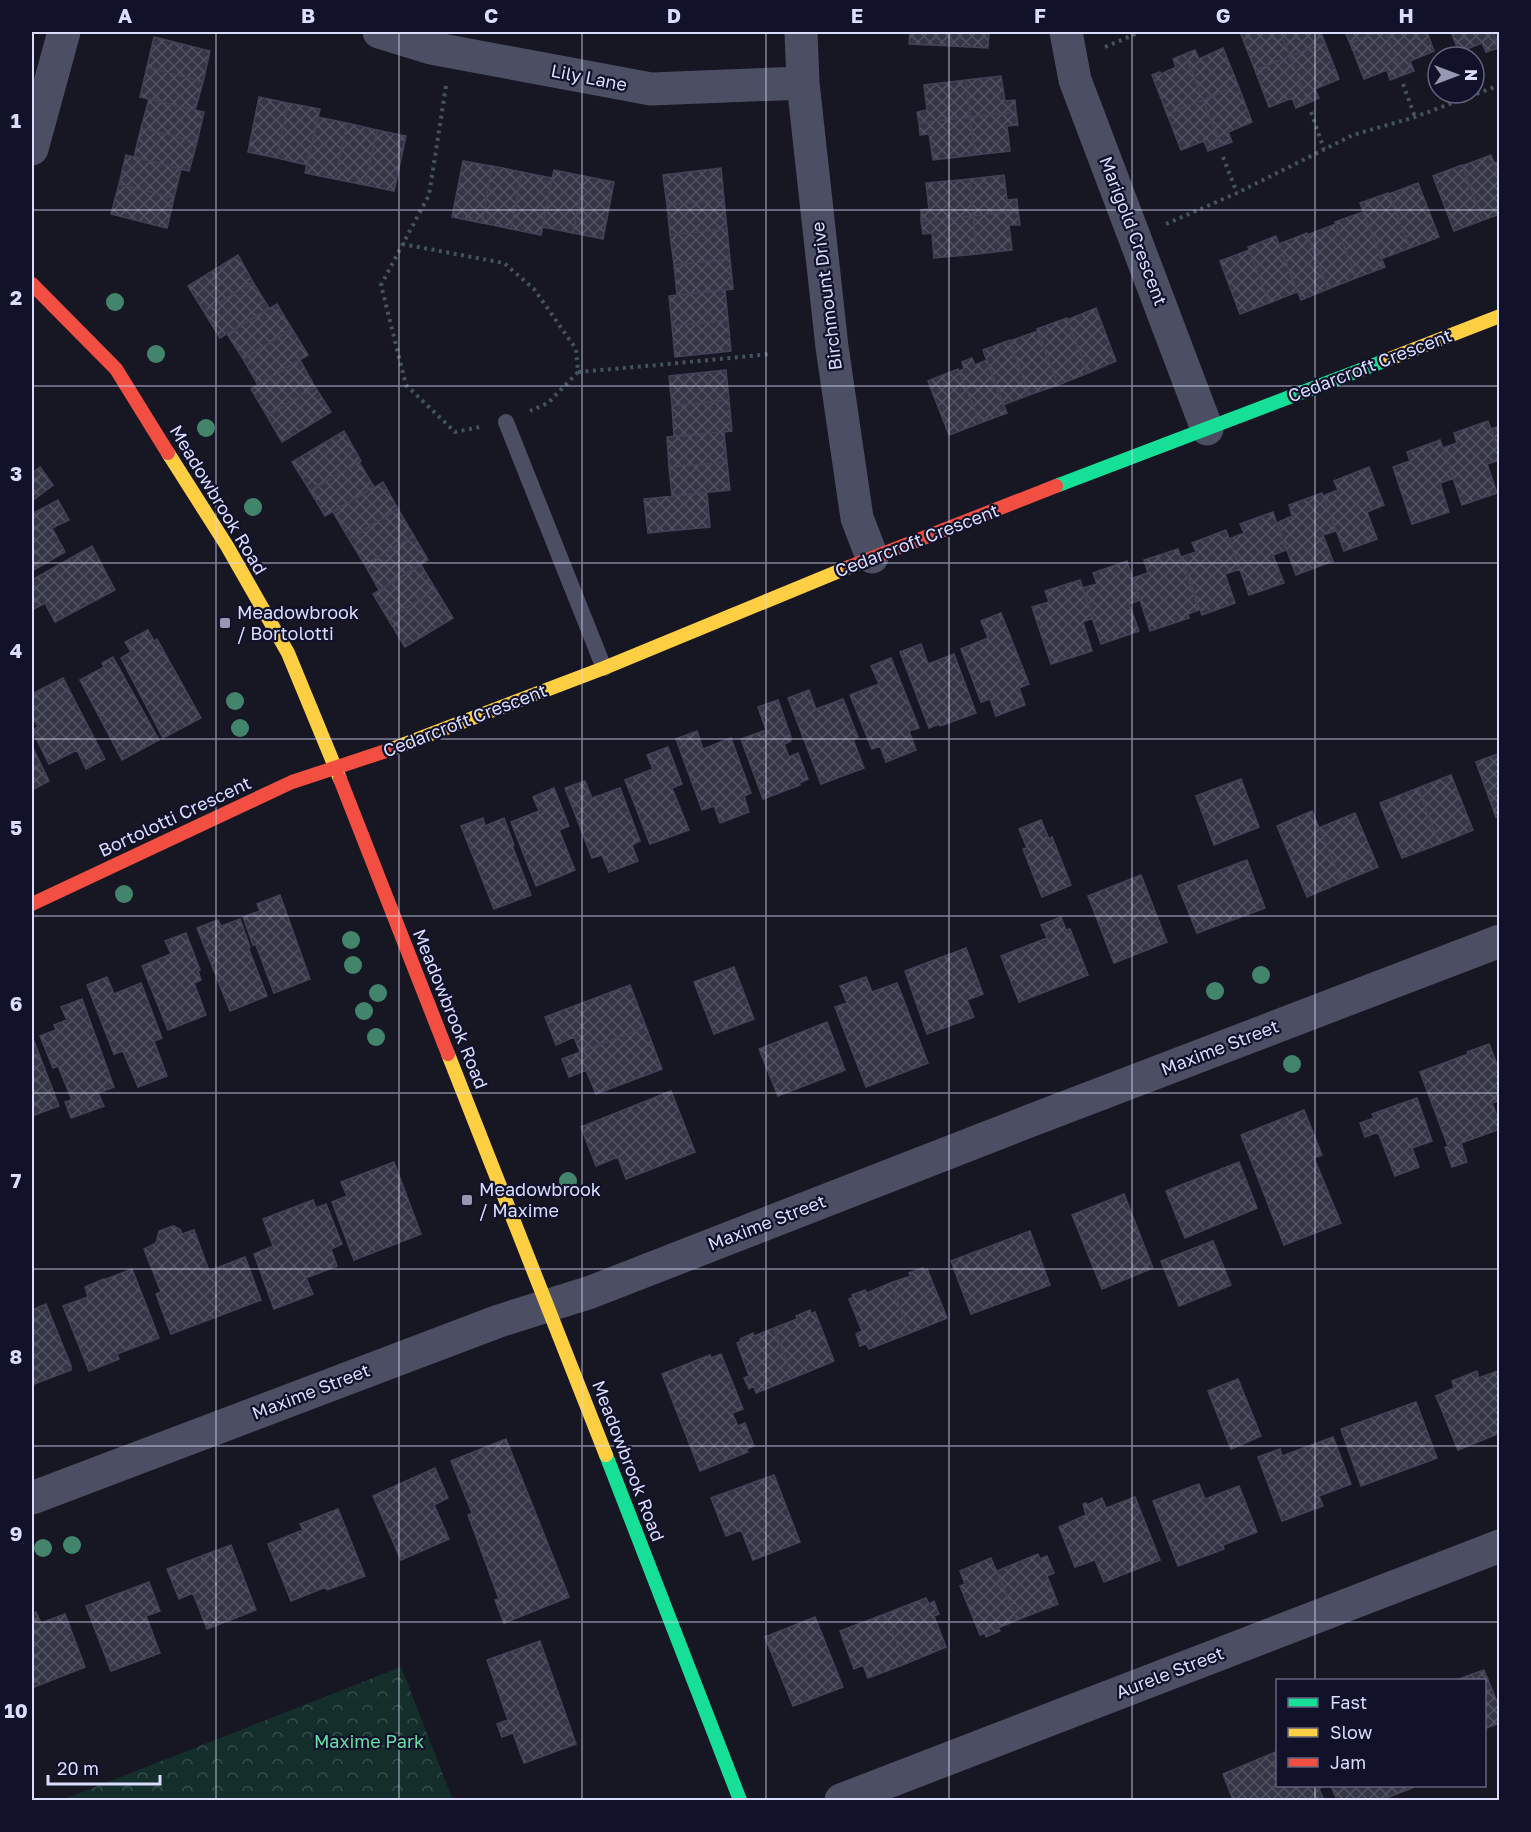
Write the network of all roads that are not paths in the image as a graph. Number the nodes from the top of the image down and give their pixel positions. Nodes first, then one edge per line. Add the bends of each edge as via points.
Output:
1 (64, 32) edge
2 (379, 32) edge
3 (801, 32) edge
4 (1066, 32) edge
5 (803, 83) junction
6 (32, 149) edge
7 (32, 284) edge
8 (1500, 316) edge
9 (506, 422) road end
10 (1207, 429) junction
11 (872, 557) junction
12 (604, 668) junction
13 (335, 767) junction
14 (32, 904) edge
15 (1500, 941) edge
16 (548, 1306) junction
17 (32, 1498) edge
18 (1500, 1546) edge
19 (740, 1800) edge
20 (842, 1800) edge

1 - 6 street
2 - 5 street, Lily Lane via 431,48 651,89
3 - 5 street, Birchmount Drive
4 - 10 street, Marigold Crescent via 1075,80
5 - 11 street, Birchmount Drive via 834,358 857,518
7 - 13 street, Meadowbrook Road via 116,369 227,546 288,653
8 - 10 street, Cedarcroft Crescent
9 - 12 lane
10 - 11 street, Cedarcroft Crescent
11 - 12 street, Cedarcroft Crescent
12 - 13 street, Cedarcroft Crescent via 401,746
13 - 14 street, Bortolotti Crescent via 292,782
13 - 16 street, Meadowbrook Road
15 - 16 street, Maxime Street
16 - 17 street, Maxime Street via 499,1321
16 - 19 street, Meadowbrook Road
18 - 20 street, Aurele Street

